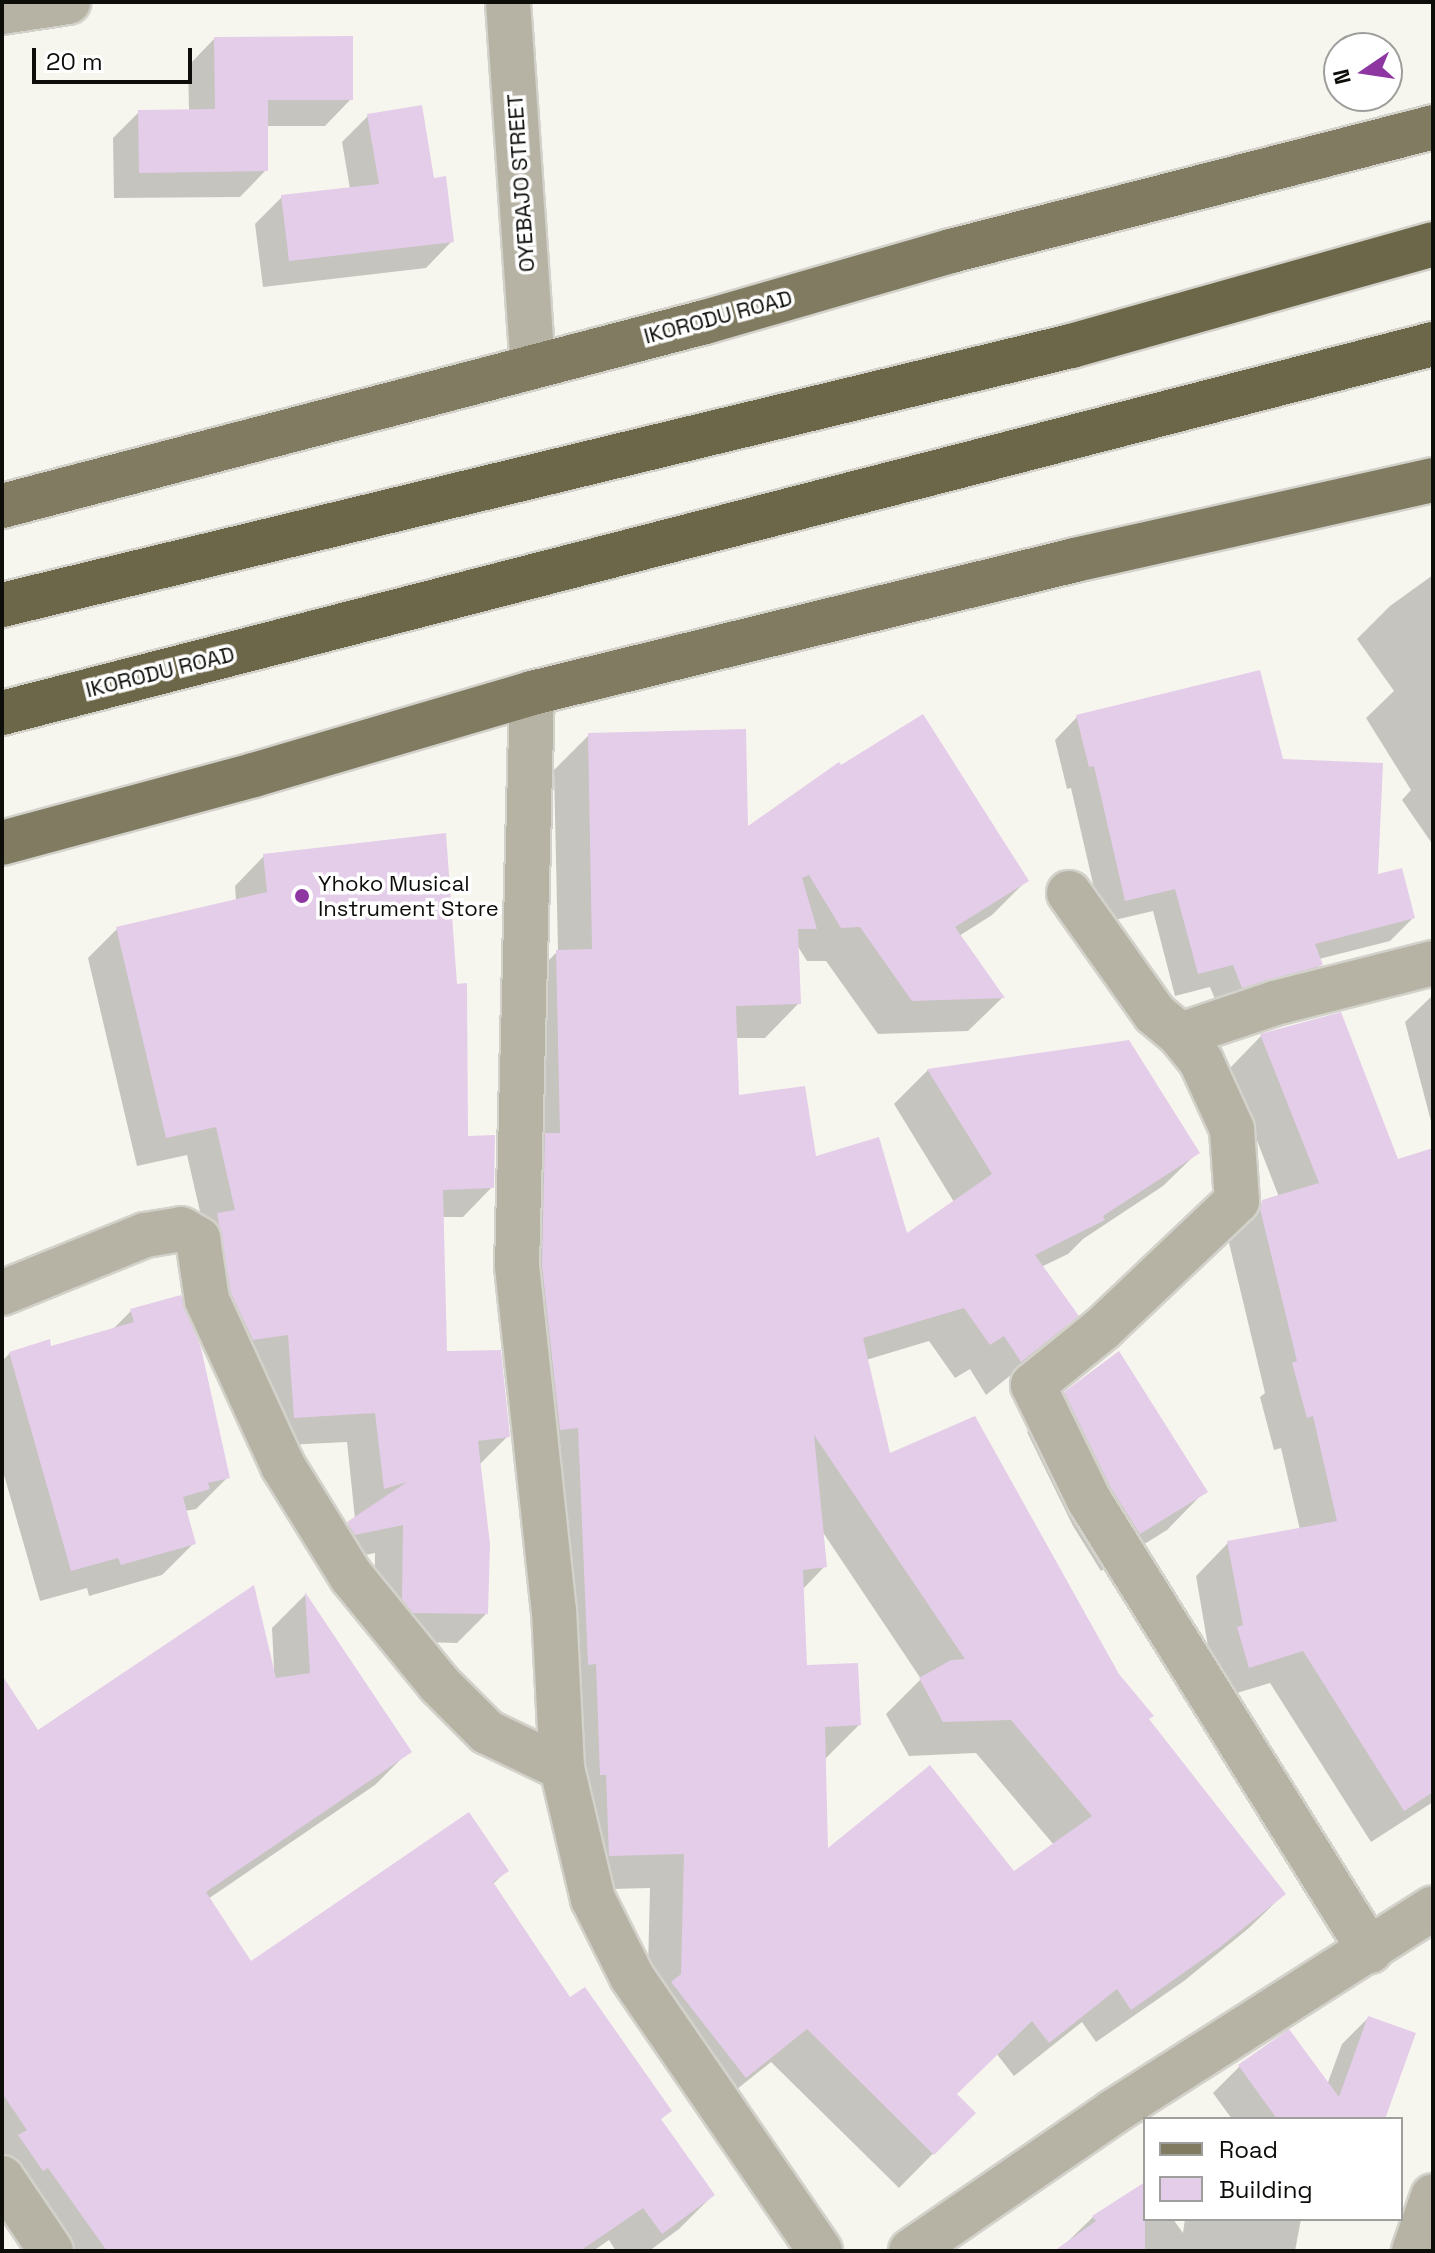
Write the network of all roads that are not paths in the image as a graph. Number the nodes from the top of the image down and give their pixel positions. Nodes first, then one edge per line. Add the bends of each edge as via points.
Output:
1 (68, 2) edge
2 (508, 2) edge
3 (2, 12) edge
4 (1433, 127) edge
5 (1433, 244) edge
6 (1433, 344) edge
7 (533, 365) junction
8 (1433, 480) edge
9 (2, 506) edge
10 (2, 605) edge
11 (532, 693) junction
12 (2, 713) edge
13 (2, 843) edge
14 (1069, 893) dead end
15 (1433, 963) edge
16 (1180, 1035) junction
17 (2, 1293) edge
18 (562, 1768) junction
19 (1433, 1908) edge
20 (1370, 1951) junction
21 (2, 2178) edge
22 (1433, 2196) edge
23 (51, 2251) edge
24 (820, 2251) edge
25 (911, 2251) edge
26 (1414, 2251) edge

1 - 3 street
2 - 7 street, OYEBAJO STREET
4 - 7 main road, IKORODU ROAD
5 - 10 highway via 1071,346
6 - 12 highway, IKORODU ROAD
7 - 9 main road, IKORODU ROAD
8 - 11 main road via 1075,560
11 - 13 main road
11 - 18 street via 517,1266 554,1610
14 - 16 street via 1155,1014
15 - 16 street via 1275,1003
16 - 20 street via 1201,1061 1232,1129 1237,1201 1102,1329 1033,1385 1089,1500
17 - 18 street via 145,1235 181,1229 198,1239 207,1300 283,1466 351,1576 439,1684 487,1732
18 - 24 street via 593,1899 632,1977
19 - 20 street
20 - 25 street via 1113,2112
21 - 23 street
22 - 26 street

